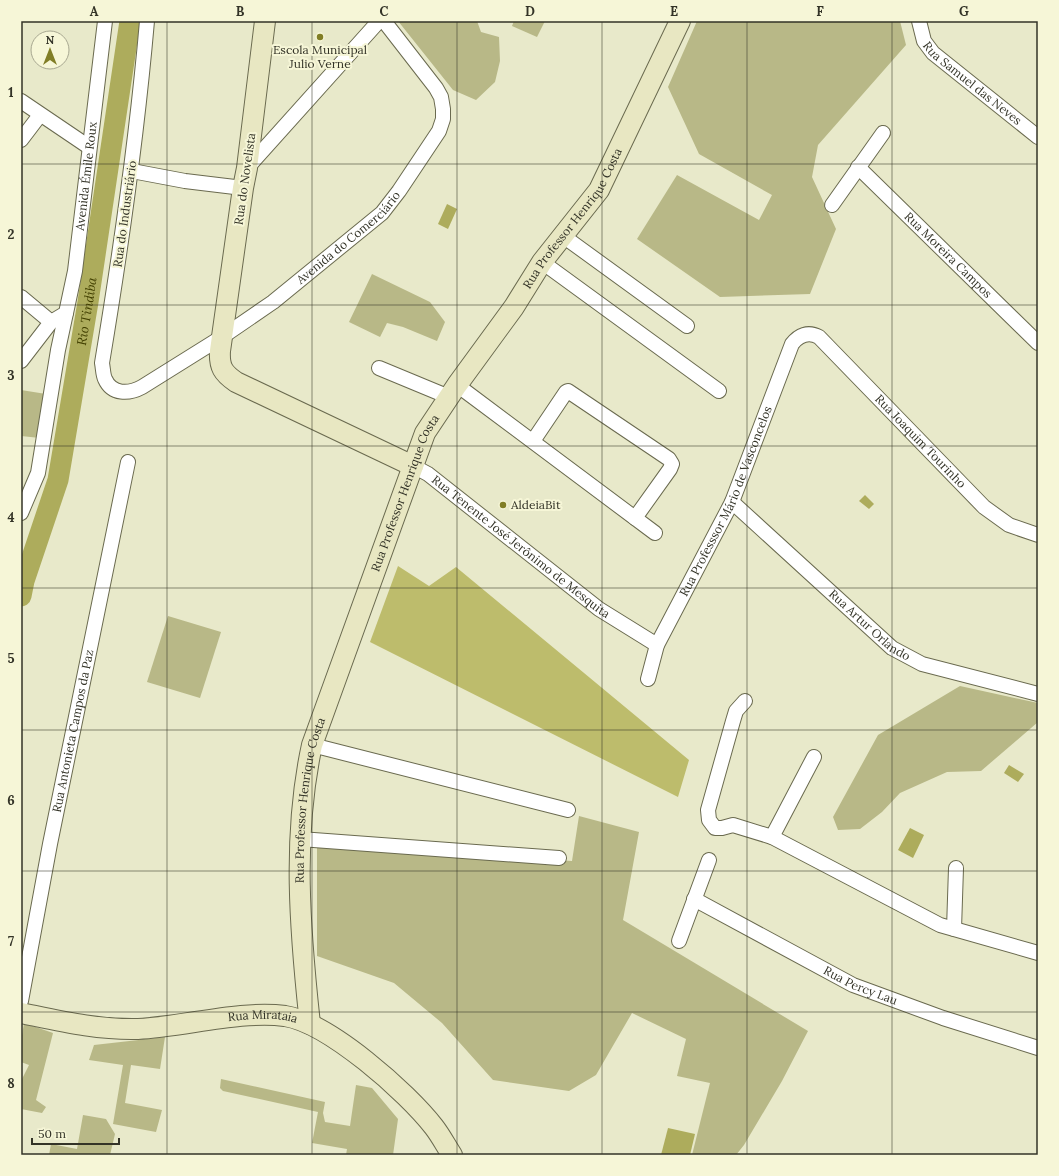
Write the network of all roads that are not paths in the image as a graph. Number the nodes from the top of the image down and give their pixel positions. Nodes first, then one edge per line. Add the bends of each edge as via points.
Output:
1 (105, 21) edge
2 (147, 21) edge
3 (265, 21) edge
4 (379, 21) edge
5 (384, 21) edge
6 (680, 21) edge
7 (919, 21) edge
8 (21, 101) edge
9 (40, 115) junction
10 (883, 133) dead end
11 (1038, 137) edge
12 (21, 140) edge
13 (89, 147) junction
14 (858, 167) junction
15 (248, 168) junction
16 (132, 171) junction
17 (243, 188) junction
18 (832, 205) dead end
19 (563, 236) junction
20 (542, 262) junction
21 (21, 297) edge
22 (66, 313) junction
23 (51, 322) junction
24 (686, 326) dead end
25 (813, 334) joint
26 (222, 337) junction
27 (1038, 343) edge
28 (21, 361) edge
29 (379, 368) dead end
30 (453, 391) junction
31 (719, 391) dead end
32 (127, 392) joint
33 (533, 441) junction
34 (128, 462) dead end
35 (413, 466) junction
36 (732, 502) junction
37 (21, 513) edge
38 (636, 518) junction
39 (655, 533) dead end
40 (1038, 535) edge
41 (657, 645) junction
42 (648, 679) dead end
43 (1038, 694) edge
44 (745, 700) dead end
45 (312, 745) junction
46 (814, 757) dead end
47 (568, 810) dead end
48 (772, 837) junction
49 (300, 838) junction
50 (559, 858) dead end
51 (709, 860) dead end
52 (956, 868) dead end
53 (694, 899) junction
54 (954, 928) junction
55 (679, 941) dead end
56 (1038, 953) edge
57 (21, 1001) edge
58 (21, 1013) edge
59 (310, 1024) junction
60 (1038, 1048) edge
61 (452, 1155) edge

1 - 13 street, Avenida Émile Roux
2 - 16 street, Rua do Industriário
3 - 15 street, Rua do Novelista
4 - 15 street
5 - 26 street, Avenida do Comerciário via 441,97 443,119 439,131 382,213 273,302
6 - 19 street, Rua Professor Henrique Costa via 599,190
7 - 11 street, Rua Samuel das Neves via 924,41 933,53
8 - 9 street
9 - 12 street
9 - 13 street
10 - 14 street
13 - 22 street, Avenida Émile Roux via 75,271
14 - 18 street
14 - 27 street, Rua Moreira Campos
15 - 17 street, Rua do Novelista
16 - 17 street
16 - 32 street, Rua do Industriário via 102,363 104,379 109,386 118,392
17 - 26 street, Rua do Novelista
19 - 20 street, Rua Professor Henrique Costa
19 - 24 street
20 - 30 street, Rua Professor Henrique Costa via 514,307
20 - 31 street
21 - 23 street
22 - 23 street
22 - 37 street, Avenida Émile Roux via 38,473
23 - 28 street
25 - 36 street, Rua Professsor Mário de Vasconcelos via 797,338 792,344
25 - 40 street, Rua Joaquim Tourinho via 819,337 984,507 1009,525
26 - 32 street, Avenida do Comerciário via 142,387
26 - 35 street, Rua Tenente José Jerônimo de Mesquita via 219,363 225,374 236,382
29 - 30 street
30 - 33 street
30 - 35 street, Rua Professor Henrique Costa via 425,433
33 - 38 street
33 - 38 street via 568,391 669,459 672,464 670,470
34 - 57 street, Rua Antonieta Campos da Paz via 50,844
35 - 41 street, Rua Tenente José Jerônimo de Mesquita via 428,474 599,609
35 - 45 street, Rua Professor Henrique Costa
36 - 41 street, Rua Professsor Mário de Vasconcelos
36 - 43 street, Rua Artur Orlando via 892,648 922,664
38 - 39 street
41 - 42 street, Rua Professsor Mário de Vasconcelos
44 - 48 street via 736,711 733,721 708,810 709,820 715,828 733,825
45 - 47 street
45 - 49 street, Rua Professor Henrique Costa via 304,790
46 - 48 street
48 - 54 street via 940,925
49 - 50 street
49 - 59 street, Rua Professor Henrique Costa via 304,964
51 - 53 street
52 - 54 street
53 - 55 street
53 - 60 street, Rua Percy Lau via 853,985 943,1018
54 - 56 street
58 - 59 street, Rua Mirataia via 71,1024 115,1029 139,1029 265,1015 286,1016
59 - 61 street, Rua Mirataia via 357,1056 401,1092 434,1127

